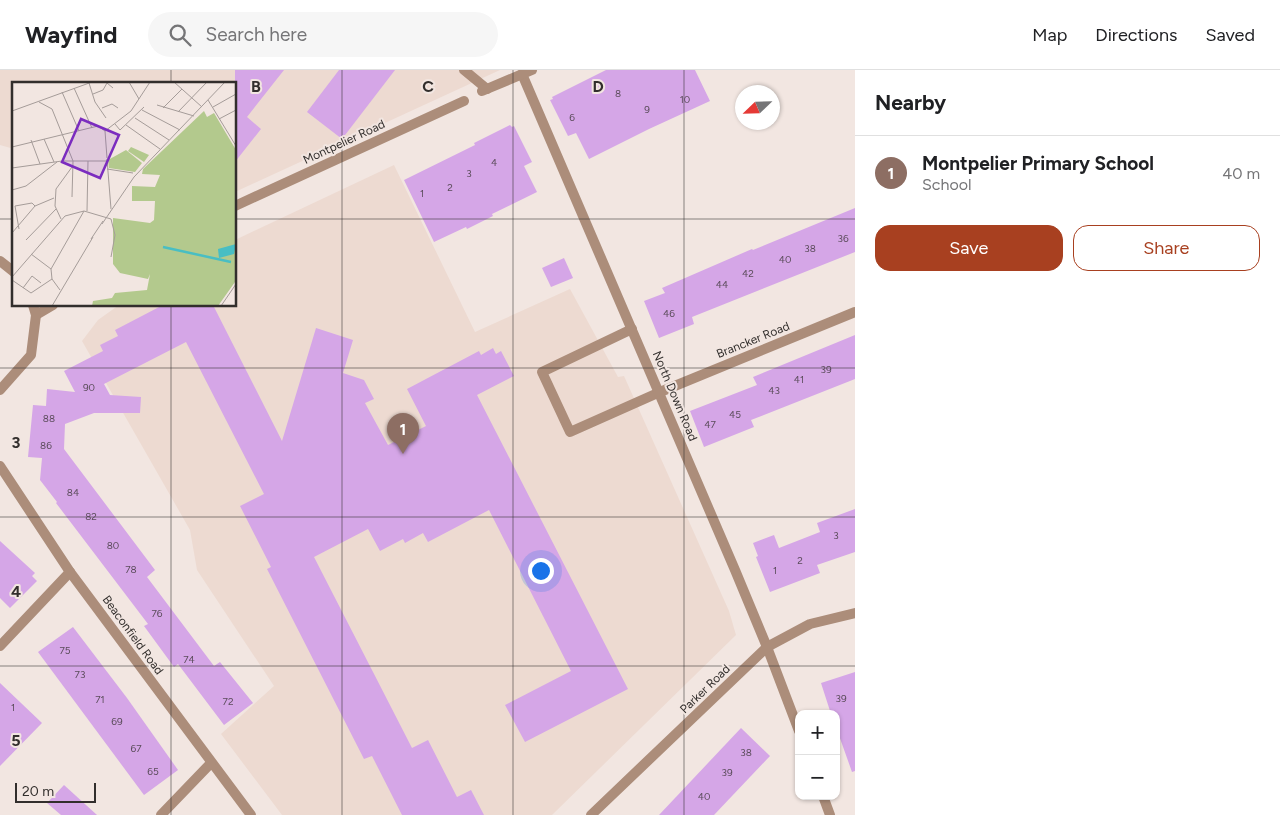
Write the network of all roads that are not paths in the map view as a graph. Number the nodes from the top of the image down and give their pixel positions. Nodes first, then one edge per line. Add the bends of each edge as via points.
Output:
1 (464, 70) edge
2 (532, 70) edge
3 (522, 74) junction
4 (464, 101) dead end
5 (236, 206) edge
6 (0, 261) edge
7 (12, 270) edge
8 (49, 306) edge
9 (34, 310) edge
10 (855, 312) edge
11 (632, 329) junction
12 (0, 390) edge
13 (660, 392) junction
14 (0, 466) edge
15 (70, 572) junction
16 (855, 613) edge
17 (0, 646) edge
18 (767, 647) junction
19 (795, 720) edge
20 (211, 762) junction
21 (824, 800) edge
22 (161, 815) edge
23 (251, 815) edge
24 (591, 815) edge
25 (830, 815) edge

1 - 3 street via 485,90
2 - 3 street
3 - 11 street, North Down Road
4 - 5 street, Montpelier Road
6 - 7 street
8 - 9 street
9 - 12 street via 31,355
10 - 13 street, Brancker Road
11 - 13 street, North Down Road
11 - 13 street, Brancker Road via 542,372 570,432
13 - 18 street, North Down Road
14 - 15 street, Beaconfield Road
15 - 17 street
15 - 20 street, Beaconfield Road
16 - 18 street, Parker Road via 810,624
18 - 19 street, North Down Road
18 - 24 street, Parker Road
20 - 22 street
20 - 23 street, Beaconfield Road
21 - 25 street

